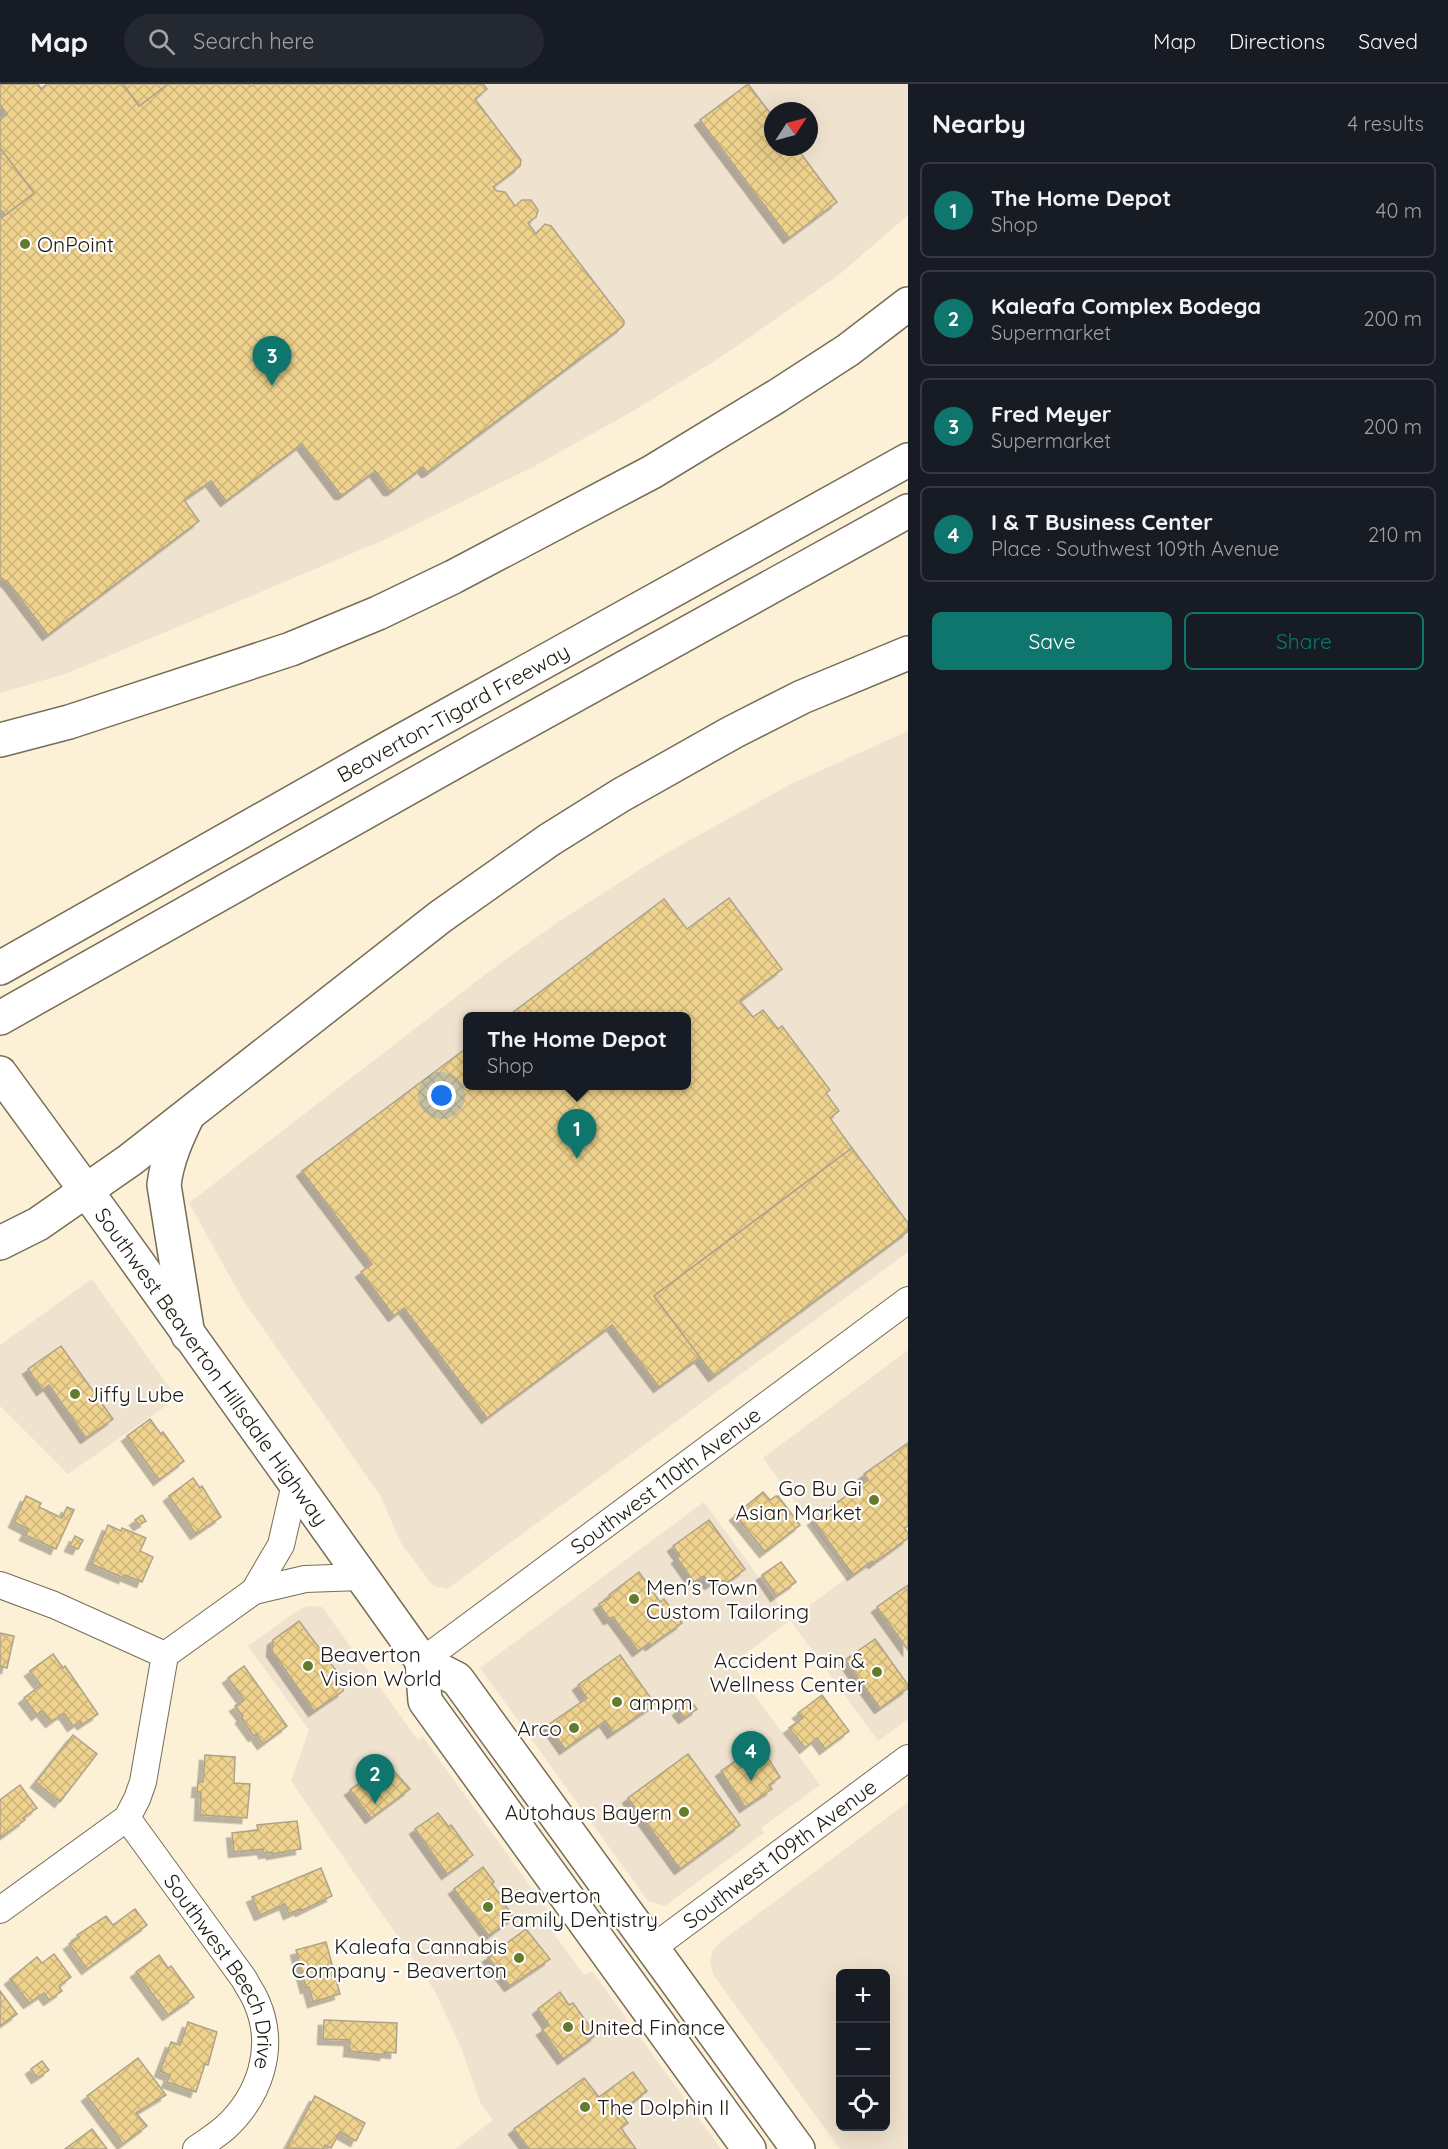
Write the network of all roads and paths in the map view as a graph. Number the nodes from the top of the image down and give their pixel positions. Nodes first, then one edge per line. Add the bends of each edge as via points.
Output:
1 (908, 304) edge
2 (908, 460) edge
3 (908, 511) edge
4 (908, 653) edge
5 (0, 740) edge
6 (0, 968) edge
7 (0, 1018) edge
8 (0, 1073) edge
9 (189, 1111) junction
10 (86, 1191) junction
11 (0, 1243) edge
12 (908, 1300) edge
13 (188, 1335) junction
14 (295, 1484) junction
15 (361, 1577) junction
16 (0, 1585) edge
17 (254, 1591) junction
18 (165, 1655) junction
19 (422, 1661) junction
20 (908, 1758) edge
21 (127, 1818) junction
22 (0, 1910) edge
23 (596, 1937) junction
24 (651, 1948) junction
25 (196, 2149) edge
26 (749, 2149) edge
27 (798, 2149) edge

1 - 5 main road via 839,355 652,472 453,578 291,649 69,722
2 - 6 main road, Beaverton-Tigard Freeway
3 - 7 main road
4 - 9 main road via 733,732 549,840 440,917
8 - 10 main road, Southwest Beaverton Hillsdale Highway
9 - 10 main road
9 - 13 main road via 166,1167 165,1185
10 - 11 main road via 38,1224
10 - 13 main road, Southwest Beaverton Hillsdale Highway
12 - 19 street, Southwest 110th Avenue
13 - 14 main road, Southwest Beaverton Hillsdale Highway
14 - 15 main road, Southwest Beaverton Hillsdale Highway
14 - 17 street via 281,1545
15 - 17 street via 305,1579
15 - 19 main road, Southwest Beaverton Hillsdale Highway
16 - 18 street
17 - 18 street
18 - 21 street via 143,1782
19 - 23 main road via 426,1701
19 - 24 main road, Southwest Beaverton Hillsdale Highway via 457,1679
20 - 24 street, Southwest 109th Avenue
21 - 22 street
21 - 25 street, Southwest Beech Drive via 244,1979 258,2004 264,2029 265,2055 254,2094 226,2127
23 - 24 main road via 639,1951
23 - 26 main road
24 - 27 main road, Southwest Beaverton Hillsdale Highway

